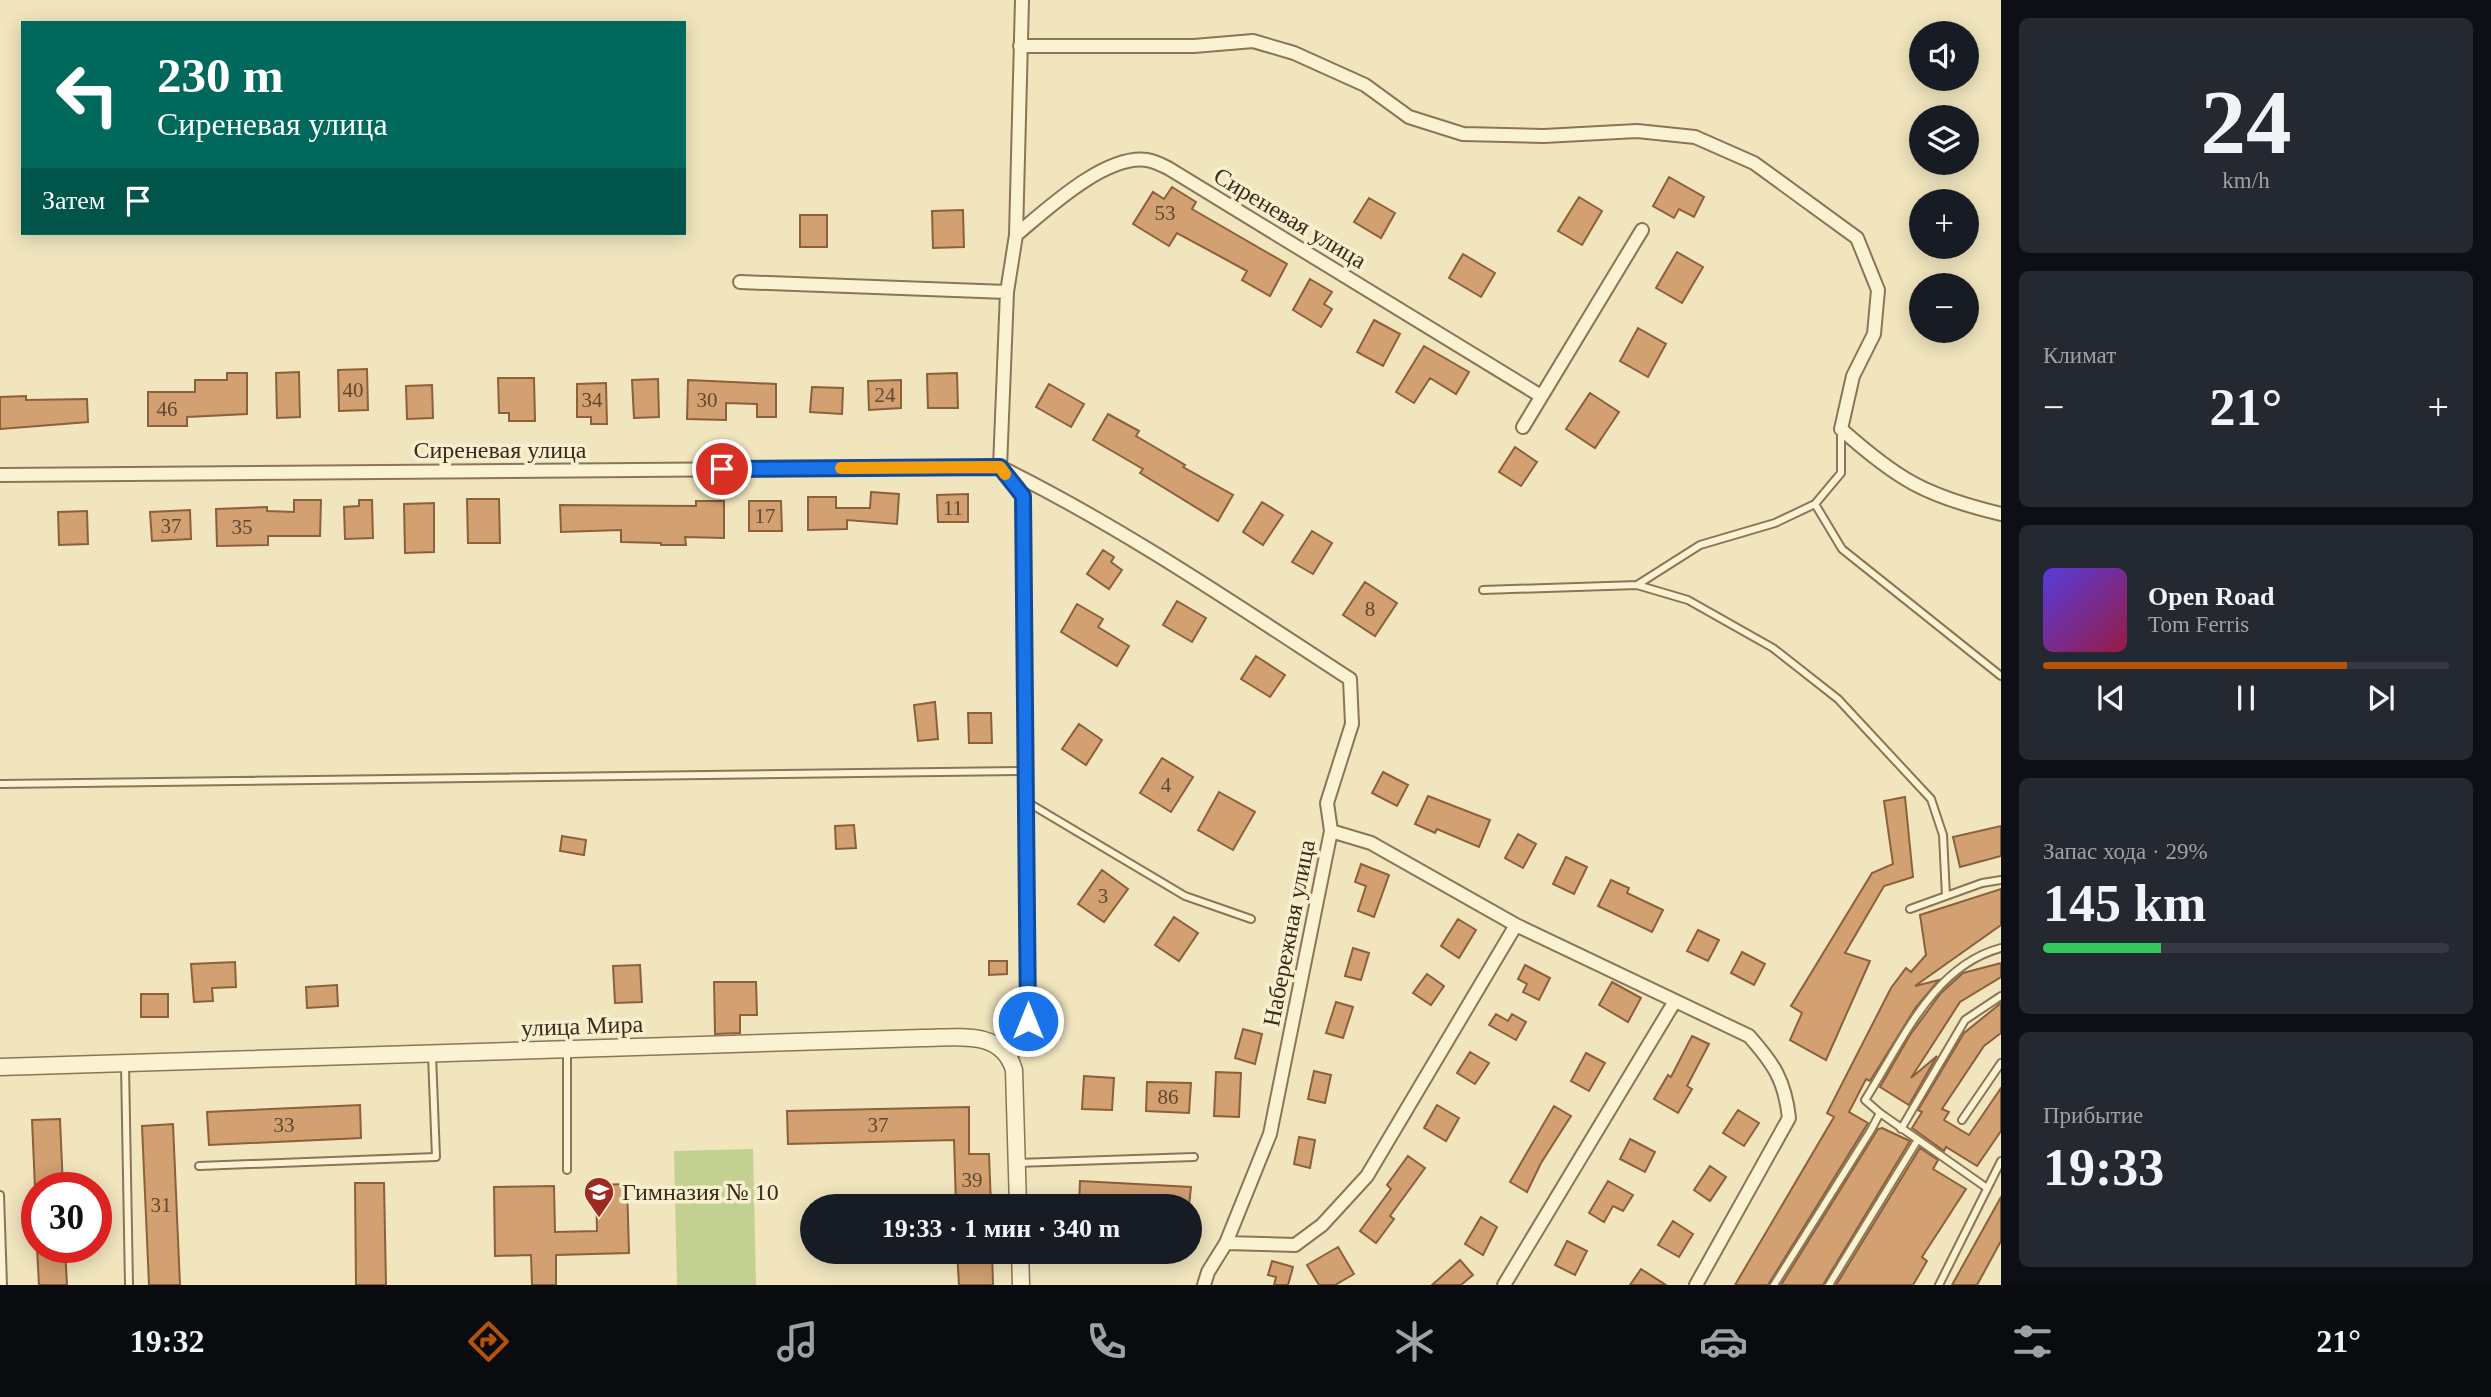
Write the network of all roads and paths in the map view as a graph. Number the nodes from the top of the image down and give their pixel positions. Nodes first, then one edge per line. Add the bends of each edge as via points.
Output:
1 (1023, 0) edge
2 (1020, 46) junction
3 (1642, 230) dead end
4 (1016, 235) junction
5 (740, 282) dead end
6 (1007, 292) junction
7 (1541, 396) junction
8 (1523, 427) dead end
9 (1841, 429) junction
10 (1000, 467) junction
11 (0, 475) edge
12 (1815, 504) junction
13 (2001, 514) edge
14 (1637, 584) junction
15 (1483, 590) dead end
16 (2001, 676) edge
17 (1025, 771) junction
18 (0, 784) edge
19 (1027, 802) junction
20 (1331, 831) junction
21 (2001, 880) edge
22 (1947, 896) junction
23 (1910, 909) dead end
24 (1251, 919) dead end
25 (1516, 925) junction
26 (2001, 947) edge
27 (2001, 996) edge
28 (1675, 1001) junction
29 (567, 1049) junction
30 (432, 1053) junction
31 (1010, 1057) junction
32 (125, 1063) junction
33 (2001, 1063) edge
34 (0, 1067) edge
35 (1880, 1113) junction
36 (1962, 1120) dead end
37 (1901, 1129) junction
38 (1917, 1141) junction
39 (1194, 1157) dead end
40 (2001, 1161) edge
41 (1016, 1163) junction
42 (199, 1166) dead end
43 (567, 1170) dead end
44 (1987, 1188) junction
45 (1017, 1194) edge
46 (0, 1195) edge
47 (1226, 1243) junction
48 (1020, 1264) edge
49 (3, 1285) edge
50 (129, 1285) edge
51 (1021, 1285) edge
52 (1204, 1285) edge
53 (1504, 1285) edge
54 (1696, 1285) edge
55 (1774, 1285) edge
56 (1829, 1285) edge
57 (1939, 1285) edge

1 - 2 street
2 - 4 street
2 - 9 street via 1194,46 1253,41 1294,53 1365,85 1409,117 1463,134 1637,131 1695,137 1754,163 1857,238 1878,290 1874,334 1853,376
3 - 7 street
4 - 6 street
4 - 7 street, Сиреневая улица via 1084,182 1126,163 1146,160 1168,168
5 - 6 street
6 - 10 street
7 - 8 street
9 - 12 lane via 1841,473
9 - 13 street via 1885,468 1921,489
10 - 11 street, Сиреневая улица
10 - 17 street via 1023,496
10 - 20 street, Сиреневая улица via 1179,569 1350,679 1352,724 1327,803
12 - 14 lane via 1775,523 1700,545
12 - 16 lane via 1842,549
14 - 15 lane
14 - 22 lane via 1688,600 1773,648 1838,699 1931,799 1943,835
17 - 18 lane
17 - 19 street
19 - 24 lane via 1185,896
19 - 31 street via 1028,1021
20 - 25 street, Набережная улица via 1371,843
20 - 47 street, Набережная улица via 1270,1134
21 - 22 lane
22 - 23 lane
25 - 28 street, Набережная улица
25 - 47 street via 1367,1176 1322,1225 1295,1245
26 - 35 lane via 1954,970 1932,994 1865,1100
27 - 37 lane via 1965,1020
28 - 53 street
28 - 54 street, Набережная улица via 1749,1036 1786,1088 1789,1118
29 - 30 street, улица Мира
29 - 31 street, улица Мира via 978,1039 1000,1045
29 - 43 lane
30 - 32 street, улица Мира
30 - 42 lane via 436,1157
31 - 41 street via 1016,1100
32 - 34 street, улица Мира
32 - 50 lane
33 - 36 lane
35 - 37 lane
35 - 55 lane
37 - 38 lane
38 - 44 lane
38 - 56 lane
39 - 41 lane
40 - 44 lane
41 - 45 street
44 - 57 lane
46 - 49 lane
47 - 52 street, Набережная улица
48 - 51 street

